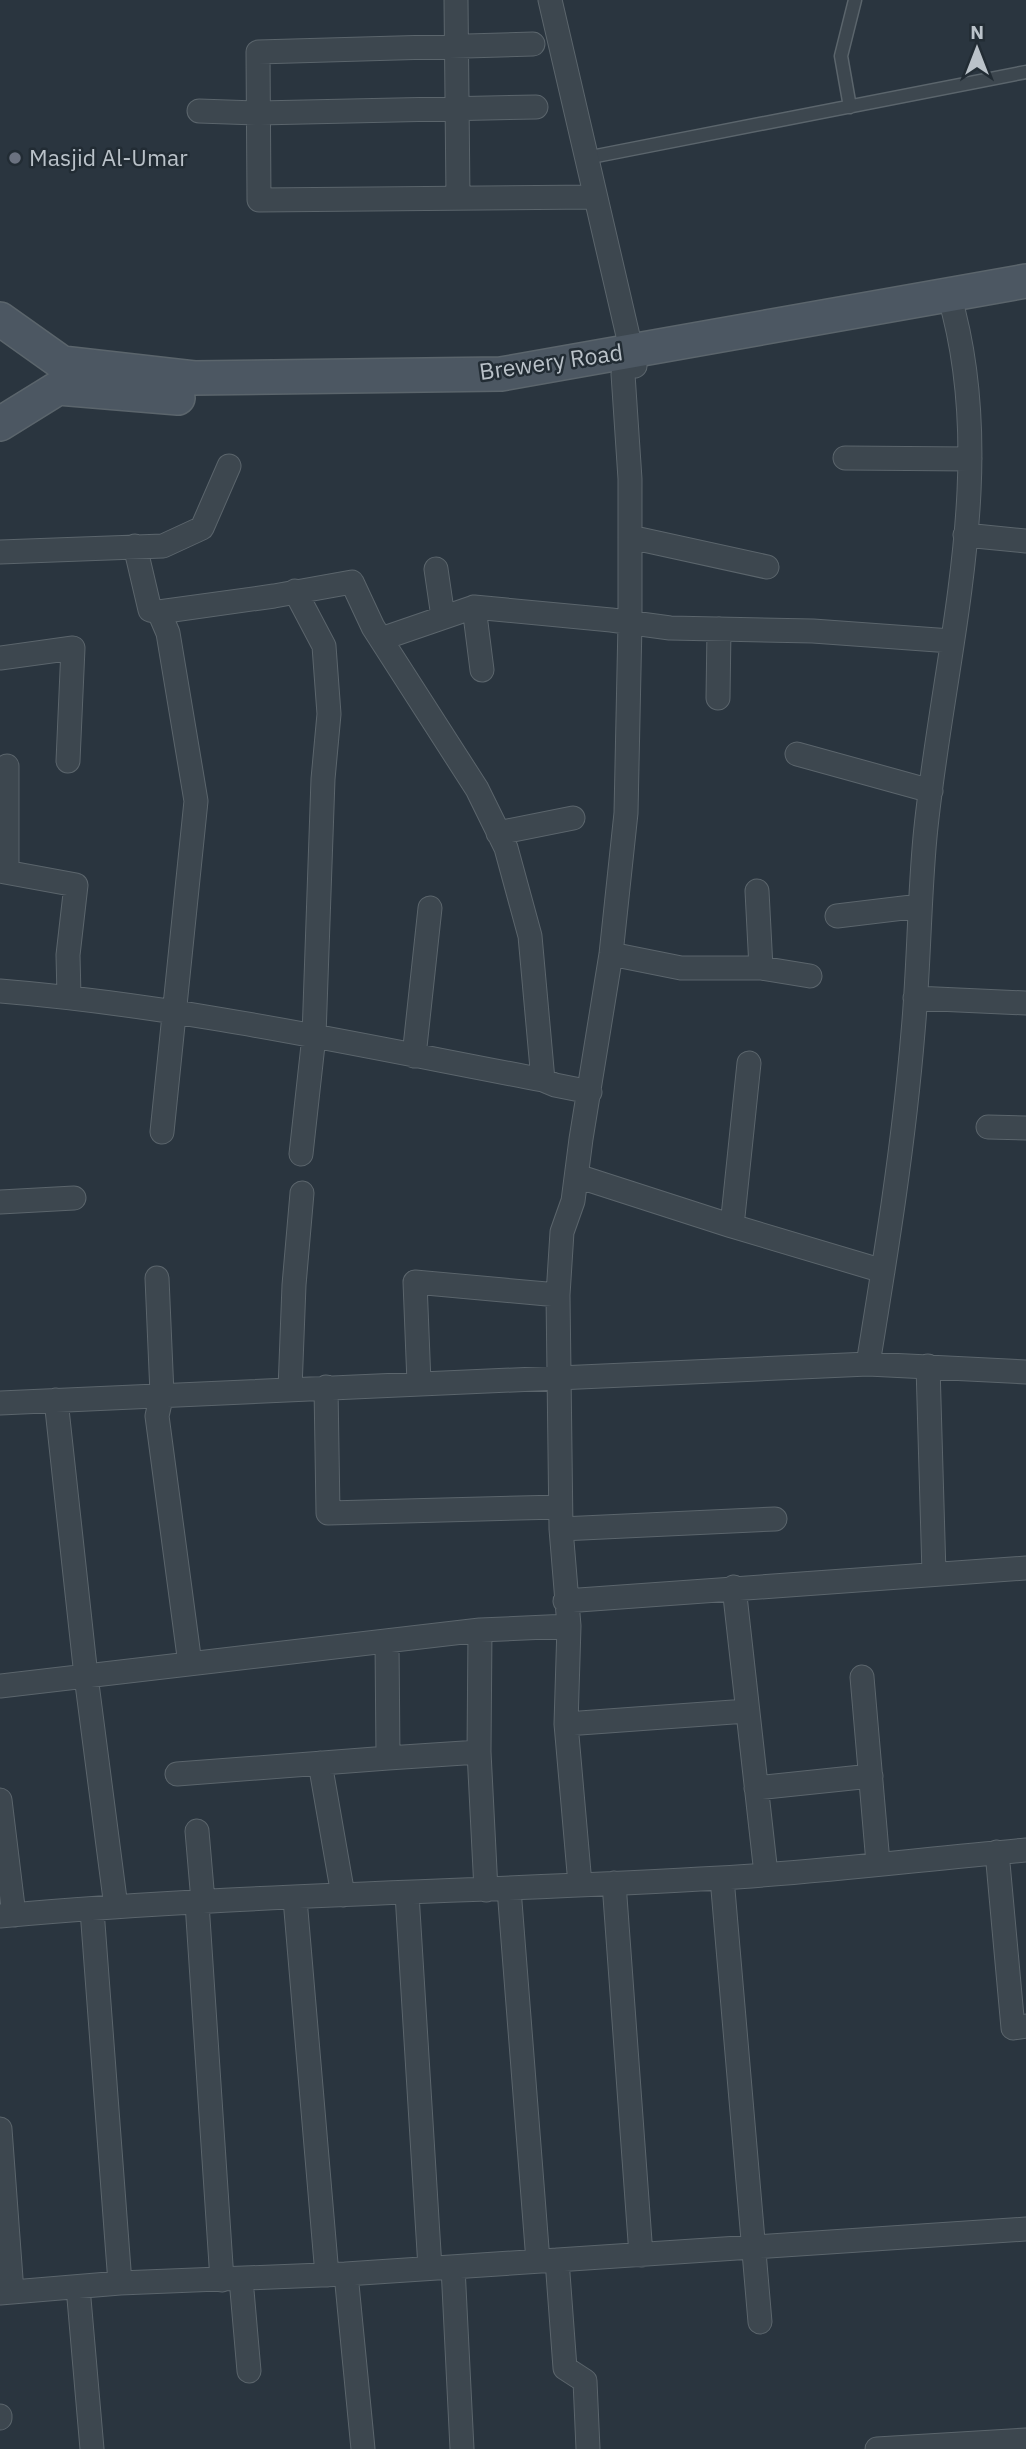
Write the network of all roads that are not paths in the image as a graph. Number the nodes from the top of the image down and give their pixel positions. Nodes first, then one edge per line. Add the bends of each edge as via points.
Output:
1 (456, 0) edge
2 (550, 0) edge
3 (855, 0) edge
4 (534, 44) dead end
5 (457, 46) junction
6 (1026, 72) edge
7 (536, 107) dead end
8 (850, 107) junction
9 (458, 108) junction
10 (199, 111) dead end
11 (259, 113) junction
12 (586, 158) junction
13 (595, 197) junction
14 (458, 198) junction
15 (1026, 281) edge
16 (1026, 303) edge
17 (952, 305) junction
18 (0, 319) edge
19 (631, 366) junction
20 (60, 376) junction
21 (0, 424) edge
22 (845, 458) dead end
23 (970, 460) junction
24 (229, 466) dead end
25 (965, 535) junction
26 (630, 537) junction
27 (1026, 541) edge
28 (135, 546) junction
29 (0, 552) edge
30 (767, 567) dead end
31 (436, 569) dead end
32 (295, 591) junction
33 (474, 607) junction
34 (159, 612) junction
35 (443, 617) junction
36 (630, 622) junction
37 (719, 629) junction
38 (381, 639) junction
39 (951, 640) junction
40 (0, 658) edge
41 (482, 670) dead end
42 (718, 698) dead end
43 (797, 754) dead end
44 (68, 761) dead end
45 (7, 766) dead end
46 (931, 791) junction
47 (573, 818) dead end
48 (498, 833) junction
49 (4, 871) edge
50 (757, 891) dead end
51 (920, 906) junction
52 (430, 908) dead end
53 (837, 916) dead end
54 (611, 954) junction
55 (761, 968) junction
56 (810, 976) dead end
57 (0, 991) edge
58 (69, 996) junction
59 (915, 998) junction
60 (1026, 1003) edge
61 (176, 1013) junction
62 (314, 1036) junction
63 (414, 1056) junction
64 (749, 1063) dead end
65 (543, 1080) junction
66 (590, 1092) junction
67 (988, 1127) dead end
68 (1026, 1128) edge
69 (162, 1132) dead end
70 (301, 1154) dead end
71 (577, 1176) junction
72 (302, 1194) dead end
73 (74, 1198) dead end
74 (0, 1202) edge
75 (732, 1226) junction
76 (883, 1271) junction
77 (157, 1278) dead end
78 (558, 1295) junction
79 (868, 1364) junction
80 (928, 1366) junction
81 (1026, 1372) edge
82 (560, 1377) junction
83 (419, 1384) junction
84 (326, 1388) junction
85 (290, 1390) junction
86 (162, 1395) junction
87 (55, 1400) junction
88 (0, 1403) edge
89 (561, 1518) junction
90 (775, 1518) dead end
91 (1026, 1568) edge
92 (934, 1574) junction
93 (734, 1587) junction
94 (565, 1601) junction
95 (569, 1626) junction
96 (481, 1630) junction
97 (387, 1641) junction
98 (190, 1664) junction
99 (86, 1676) junction
100 (862, 1677) dead end
101 (0, 1686) edge
102 (747, 1711) junction
103 (566, 1724) junction
104 (479, 1752) junction
105 (388, 1758) junction
106 (320, 1763) junction
107 (177, 1774) dead end
108 (871, 1776) junction
109 (756, 1788) junction
110 (0, 1800) edge
111 (197, 1831) dead end
112 (1026, 1850) edge
113 (997, 1852) junction
114 (878, 1863) junction
115 (766, 1874) junction
116 (722, 1878) junction
117 (614, 1883) junction
118 (580, 1884) junction
119 (497, 1890) junction
120 (407, 1894) junction
121 (343, 1895) junction
122 (295, 1899) junction
123 (200, 1902) junction
124 (116, 1907) junction
125 (92, 1910) junction
126 (7, 1916) edge
127 (1026, 2026) edge
128 (0, 2129) edge
129 (1026, 2229) edge
130 (753, 2247) junction
131 (641, 2255) junction
132 (548, 2261) junction
133 (441, 2268) junction
134 (337, 2274) junction
135 (232, 2280) junction
136 (120, 2283) junction
137 (78, 2287) junction
138 (6, 2293) edge
139 (760, 2322) dead end
140 (249, 2371) dead end
141 (1026, 2440) edge
142 (92, 2449) edge
143 (363, 2449) edge
144 (462, 2449) edge
145 (588, 2449) edge
146 (877, 2449) edge

1 - 5 street
2 - 12 street
3 - 8 lane via 841,56
4 - 5 street
5 - 9 street
5 - 11 street via 258,52
6 - 8 lane
7 - 9 street
8 - 12 lane
9 - 11 street
9 - 14 street
10 - 11 street
11 - 14 street via 259,200
12 - 13 street
13 - 14 street
13 - 19 street
15 - 17 main road, Brewery Road
16 - 17 main road, Brewery Road
17 - 19 main road, Brewery Road
17 - 23 street via 970,413
18 - 20 main road, Brewery Road
19 - 20 main road, Brewery Road via 501,374
19 - 26 street
20 - 21 main road
22 - 23 street
23 - 25 street
24 - 28 street via 202,528 163,545
25 - 27 street
25 - 39 street
26 - 30 street
26 - 36 street
28 - 29 street
28 - 34 street via 150,610
31 - 35 street
32 - 34 street
32 - 38 street via 352,582
32 - 62 street via 324,646 329,714
33 - 35 street
33 - 36 street
33 - 41 street
34 - 61 street via 168,633 196,801
35 - 38 street
36 - 37 street
36 - 54 street via 626,813
37 - 39 street
37 - 42 street
38 - 48 street via 477,789
39 - 46 street
40 - 44 street via 73,648
43 - 46 street
45 - 49 street
46 - 51 street
47 - 48 street
48 - 65 street via 530,936
49 - 58 street via 76,885 68,955
50 - 55 street
51 - 53 street
51 - 59 street
52 - 63 street
54 - 55 street via 681,968
54 - 66 street
55 - 56 street
57 - 58 street
58 - 61 street
59 - 60 street
59 - 76 street
61 - 62 street
61 - 69 street
62 - 63 street
62 - 70 street
63 - 65 street
64 - 75 street
65 - 66 street
66 - 71 street
67 - 68 street
71 - 75 street
71 - 78 street via 562,1233
72 - 85 street
73 - 74 street
75 - 76 street
76 - 79 street
77 - 86 street
78 - 82 street
78 - 83 street via 415,1282
79 - 80 street
79 - 82 street
80 - 81 street
80 - 92 street
82 - 83 street
82 - 89 street
83 - 84 street
84 - 85 street
84 - 89 street via 328,1513
85 - 86 street
86 - 87 street
86 - 98 street via 157,1416
87 - 88 street
87 - 99 street
89 - 90 street
89 - 94 street
91 - 92 street
92 - 93 street
93 - 94 street
93 - 102 street
94 - 95 street
95 - 96 street
95 - 103 street
96 - 97 street
96 - 104 street
97 - 98 street
97 - 105 street
98 - 99 street
99 - 101 street
99 - 124 street
100 - 108 street
102 - 103 street
102 - 109 street
103 - 118 street
104 - 105 street
104 - 119 street
105 - 106 street
106 - 107 street
106 - 121 street
108 - 109 street
108 - 114 street
109 - 115 street
110 - 126 street
111 - 123 street
112 - 113 street
113 - 114 street
113 - 127 street via 1013,2028
114 - 115 street
115 - 116 street
116 - 117 street
116 - 130 street
117 - 118 street
117 - 131 street
118 - 119 street
119 - 120 street
119 - 132 street
120 - 121 street
120 - 133 street
121 - 122 street
122 - 123 street
122 - 134 street
123 - 124 street
123 - 135 street
124 - 125 street
125 - 126 street
125 - 136 street
128 - 138 street
129 - 130 street
130 - 131 street
130 - 139 street
131 - 132 street
132 - 133 street
132 - 145 street via 565,2368 585,2381
133 - 134 street
133 - 144 street
134 - 135 street
134 - 143 street
135 - 136 street
135 - 140 street
136 - 137 street
137 - 138 street
137 - 142 street
141 - 146 street

